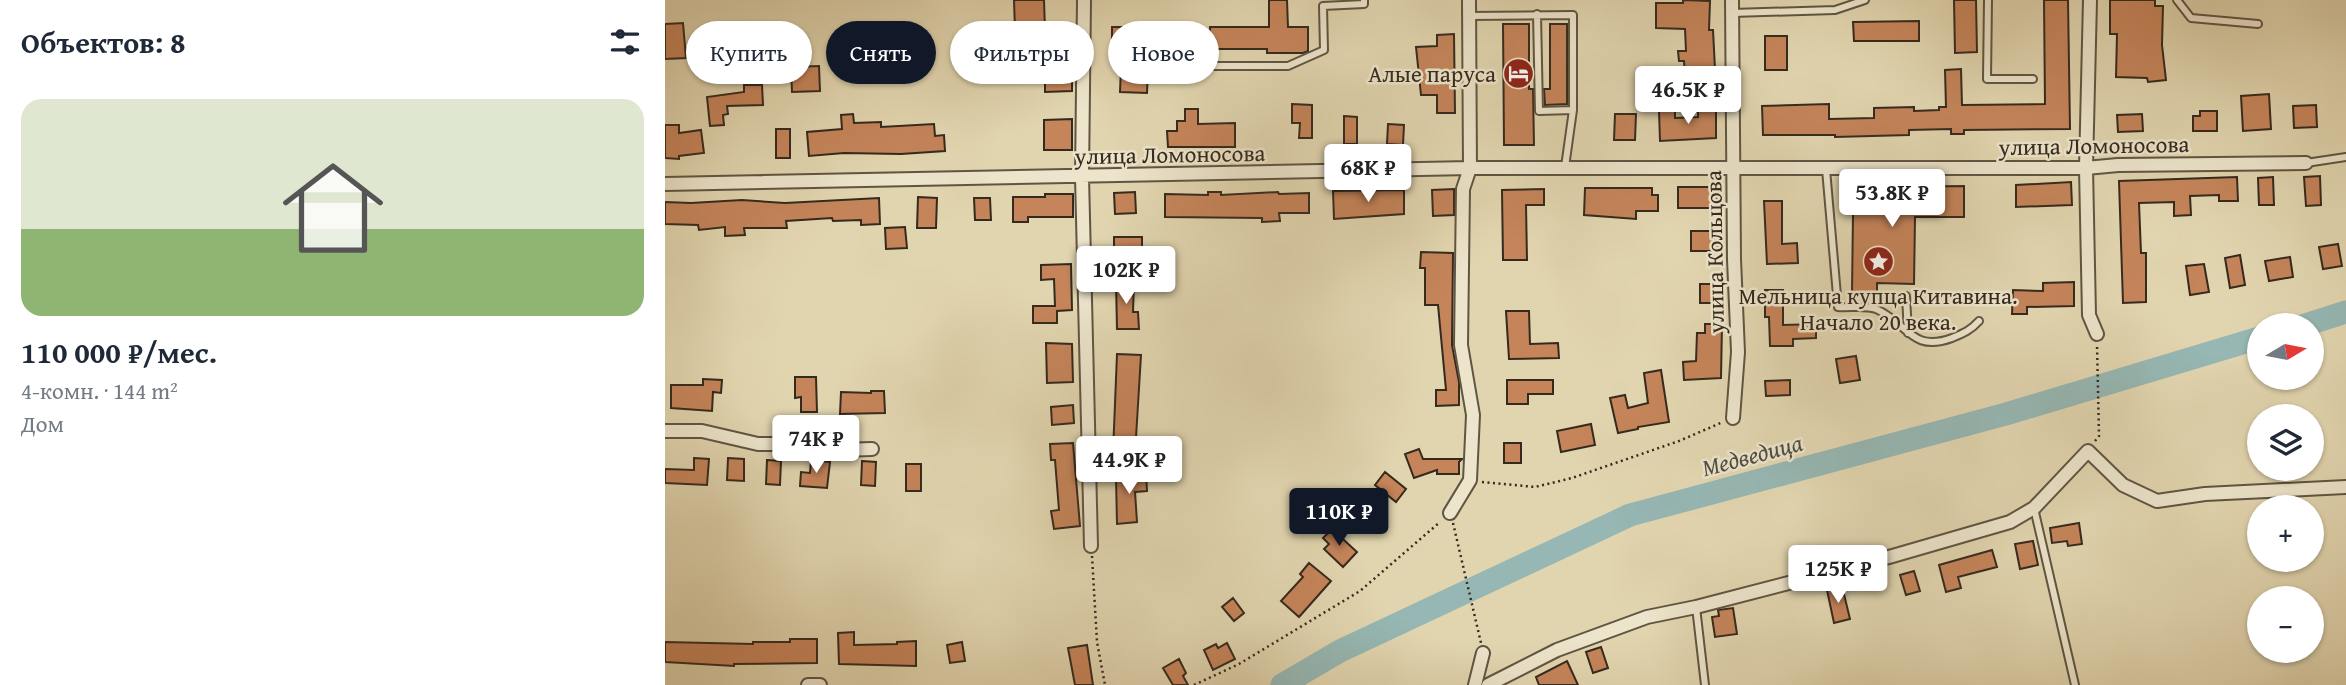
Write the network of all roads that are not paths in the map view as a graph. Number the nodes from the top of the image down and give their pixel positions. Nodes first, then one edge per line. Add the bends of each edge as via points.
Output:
1 (1084, 0) edge
2 (1364, 0) edge
3 (1469, 0) edge
4 (1865, 0) edge
5 (1987, 0) edge
6 (2091, 0) edge
7 (2177, 0) edge
8 (1732, 6) edge
9 (1537, 14) junction
10 (1469, 16) junction
11 (2258, 24) dead end
12 (1219, 66) edge
13 (2033, 79) dead end
14 (1573, 110) junction
15 (2346, 157) edge
16 (2306, 163) joint
17 (1733, 167) junction
18 (2086, 167) junction
19 (1470, 168) junction
20 (1565, 169) junction
21 (1825, 169) junction
22 (1082, 177) junction
23 (665, 184) edge
24 (1906, 296) dead end
25 (1979, 321) dead end
26 (1908, 333) junction
27 (2097, 334) road end
28 (1733, 418) road end
29 (665, 431) edge
30 (872, 449) dead end
31 (2346, 487) edge
32 (2034, 508) junction
33 (1450, 513) road end
34 (1091, 546) road end
35 (1696, 607) junction
36 (1483, 653) road end
37 (808, 685) edge
38 (820, 685) edge
39 (1475, 685) edge
40 (1488, 685) edge
41 (1705, 685) edge
42 (2075, 685) edge

1 - 22 street
2 - 12 lane via 1364,4 1322,6 1324,50 1287,66
3 - 10 street
4 - 8 lane via 1835,10
5 - 13 lane via 1987,79
6 - 18 street
7 - 11 lane via 2191,18
8 - 17 street, улица Кольцова
9 - 10 lane
9 - 14 lane via 1573,15
9 - 14 lane via 1539,111
10 - 19 street
14 - 20 lane
15 - 16 lane
16 - 18 street, улица Ломоносова
17 - 20 street, улица Ломоносова
17 - 21 street, улица Ломоносова
17 - 28 street, улица Кольцова via 1738,352
18 - 21 street, улица Ломоносова
18 - 27 street via 2089,315
19 - 20 street, улица Ломоносова
19 - 22 street, улица Ломоносова
19 - 33 street via 1463,189 1461,345 1473,415 1470,480
21 - 26 lane via 1837,307 1873,308
22 - 23 street, улица Ломоносова
22 - 34 street
24 - 26 lane
25 - 26 lane via 1970,331 1937,343
29 - 30 street via 702,431 758,444
31 - 32 street via 2157,501 2123,485 2088,452
32 - 35 street via 1997,526
32 - 42 lane
35 - 40 street via 1634,621 1557,650
35 - 41 lane
36 - 39 street
37 - 38 street

